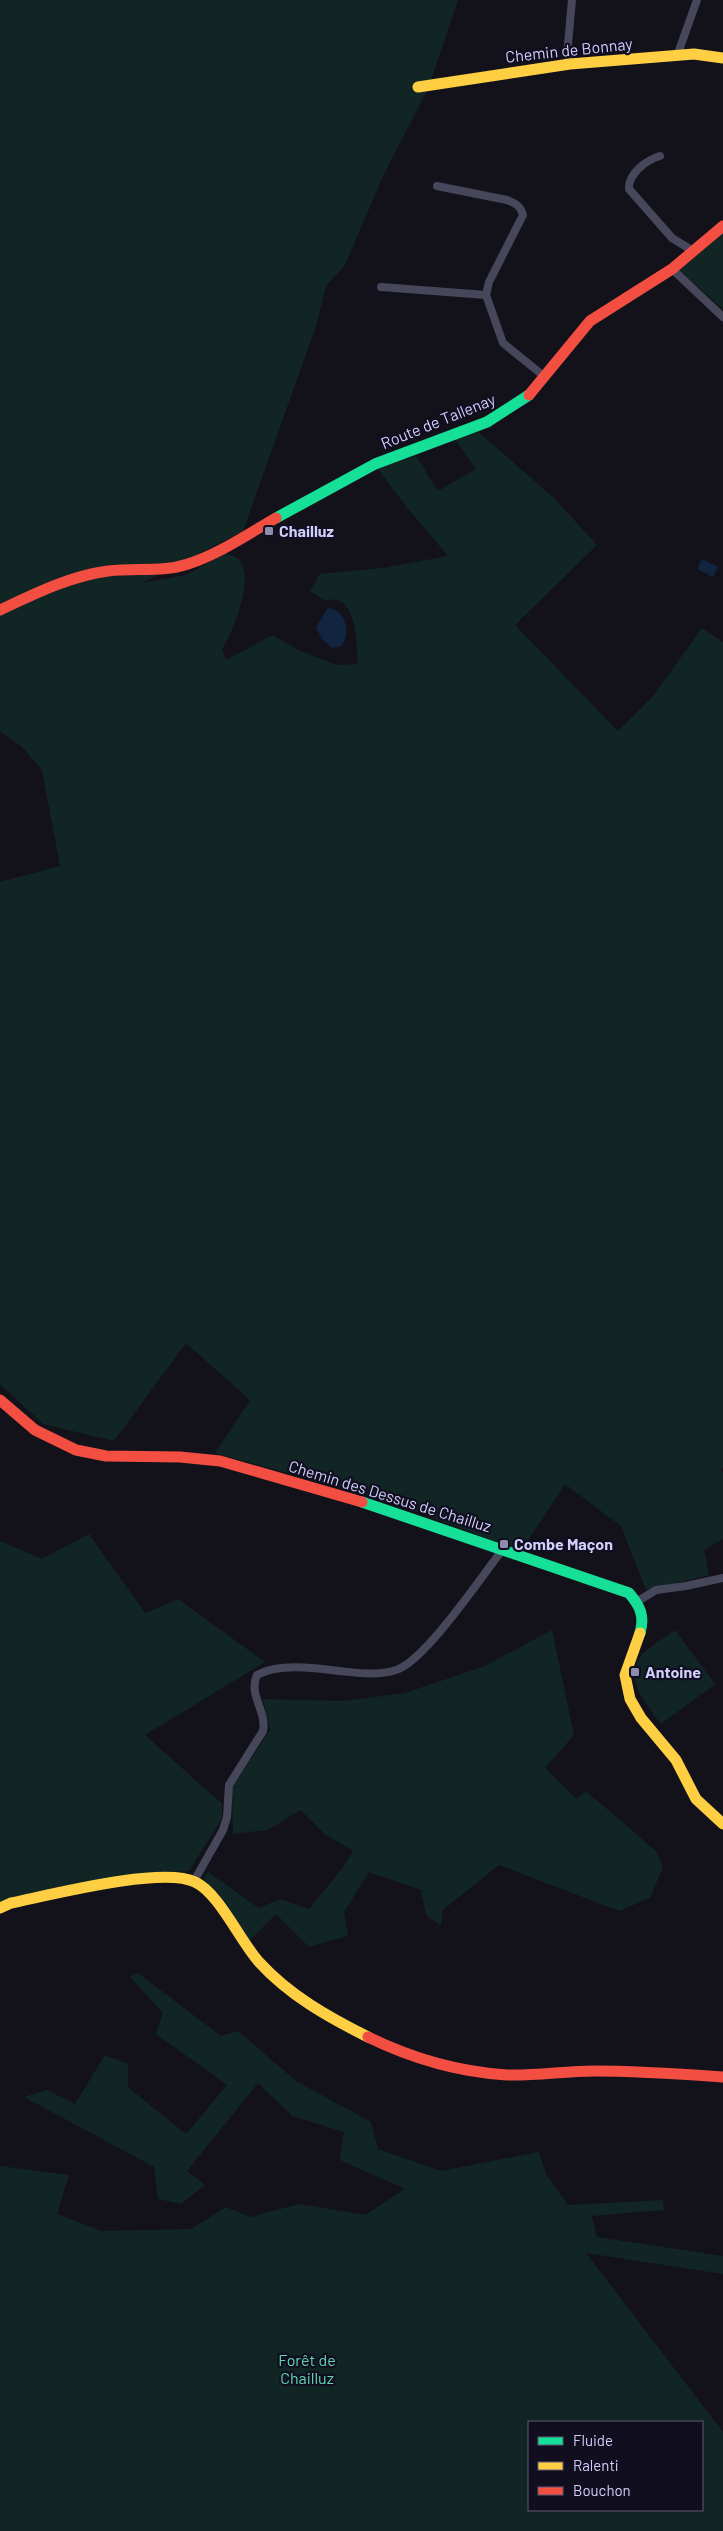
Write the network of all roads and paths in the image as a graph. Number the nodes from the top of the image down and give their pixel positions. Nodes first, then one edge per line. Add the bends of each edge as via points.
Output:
1 (572, 0) edge
2 (697, 0) edge
3 (677, 56) junction
4 (723, 58) edge
5 (570, 64) junction
6 (418, 87) dead end
7 (660, 156) dead end
8 (437, 186) dead end
9 (723, 226) edge
10 (693, 251) junction
11 (672, 269) junction
12 (382, 287) dead end
13 (486, 295) junction
14 (723, 317) edge
15 (545, 377) junction
16 (0, 610) edge
17 (0, 1400) edge
18 (503, 1549) junction
19 (723, 1578) edge
20 (638, 1601) junction
21 (723, 1824) edge
22 (194, 1881) junction
23 (0, 1908) edge
24 (723, 2077) edge

1 - 5 street via 567,55
2 - 3 street
3 - 4 street, Chemin de Bonnay via 694,54
3 - 5 street, Chemin de Bonnay
5 - 6 street, Chemin de Bonnay
7 - 10 street via 646,162 631,177 629,189 672,238
8 - 13 street via 507,200 522,210 523,215 488,282
9 - 10 street, Route de Tallenay
10 - 11 street, Route de Tallenay
11 - 14 street
11 - 15 street, Route de Tallenay via 590,321
12 - 13 street
13 - 15 street via 503,343
15 - 16 street, Route de Tallenay via 526,399 487,422 375,464 189,564 167,570 108,571 47,588
17 - 18 street, Chemin des Dessus de Chailluz via 50,1440 82,1451 105,1456 207,1459 238,1466 320,1491 327,1490
18 - 20 street, Chemin des Dessus de Chailluz via 629,1593
18 - 22 street via 442,1629 408,1665 380,1674 288,1668 256,1675 254,1690 265,1722 263,1731 229,1785 223,1830
19 - 20 street via 656,1590
20 - 21 street via 644,1621 626,1673 626,1690 637,1714 677,1762 699,1803
22 - 23 street via 158,1877 12,1903
22 - 24 street via 206,1888 263,1967 289,1990 336,2022 401,2052 491,2074 634,2071

